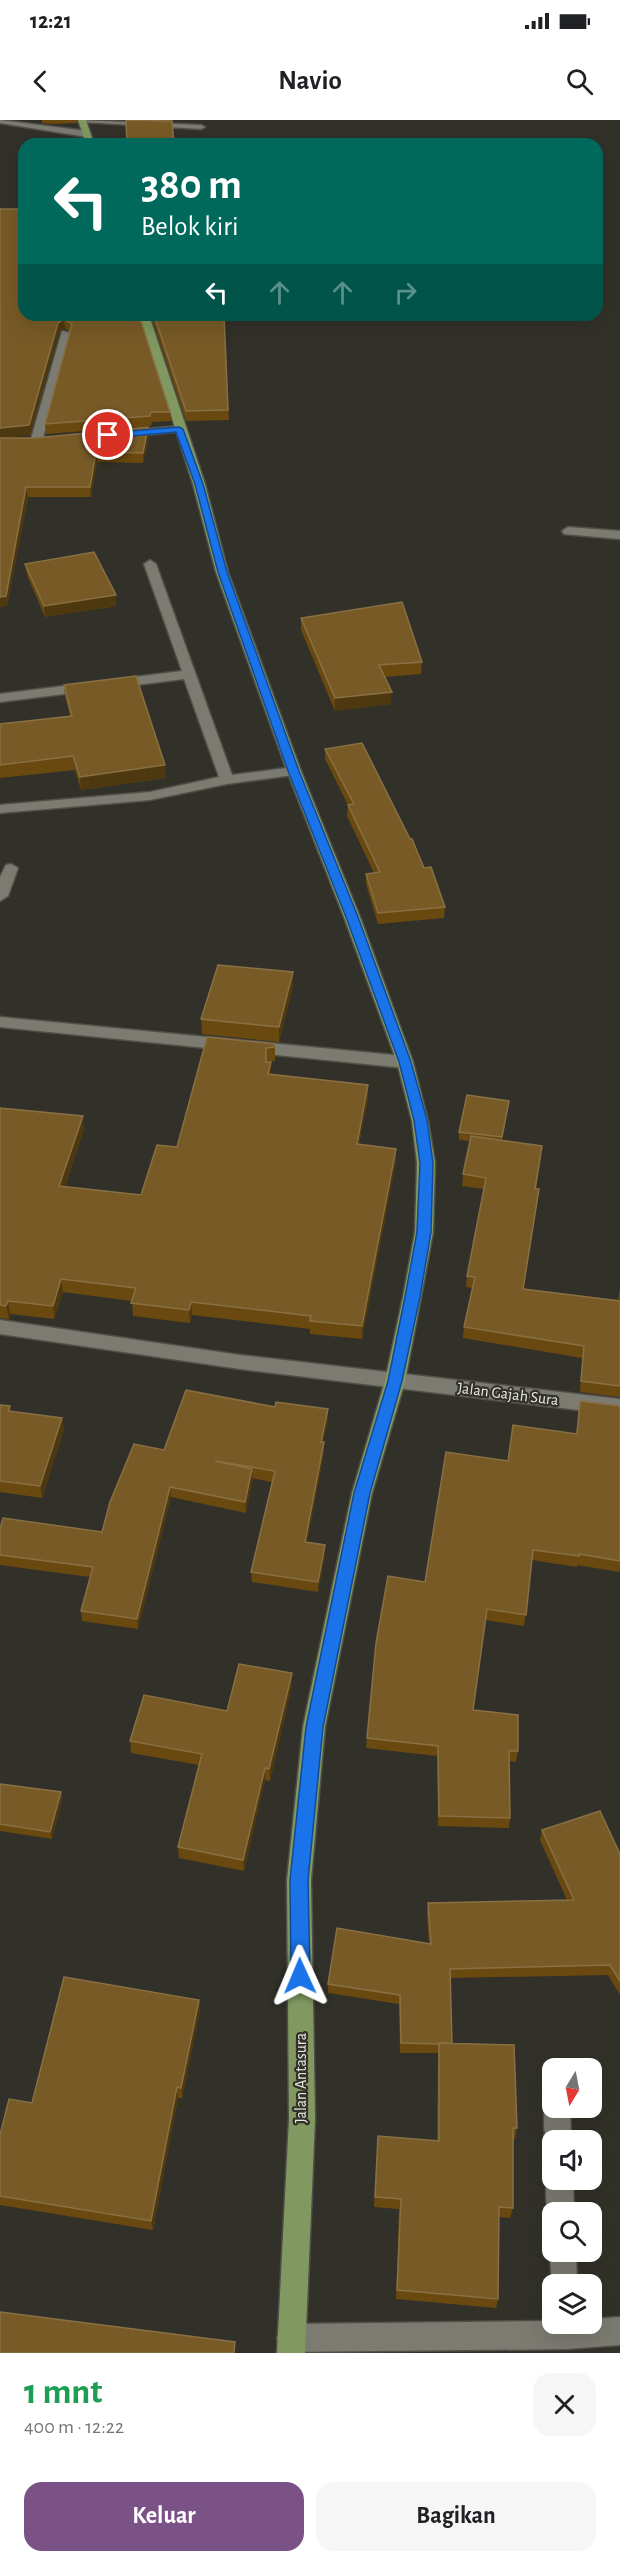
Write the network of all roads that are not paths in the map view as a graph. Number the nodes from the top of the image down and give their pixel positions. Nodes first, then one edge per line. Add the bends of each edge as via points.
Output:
1 (82, 120) edge
2 (0, 121) edge
3 (201, 127) dead end
4 (87, 134) junction
5 (88, 138) edge
6 (146, 321) edge
7 (66, 333) edge
8 (179, 429) junction
9 (108, 435) edge
10 (37, 441) edge
11 (568, 531) dead end
12 (620, 535) edge
13 (150, 564) dead end
14 (191, 674) junction
15 (0, 698) edge
16 (294, 771) junction
17 (227, 780) junction
18 (0, 809) edge
19 (11, 868) dead end
20 (0, 896) edge
21 (0, 1022) edge
22 (405, 1062) junction
23 (0, 1327) edge
24 (395, 1381) junction
25 (620, 1407) edge
26 (620, 2331) edge
27 (567, 2337) edge
28 (291, 2345) edge

1 - 3 street
1 - 4 main road
2 - 4 street
4 - 5 main road
6 - 8 main road, Jalan Antasura
7 - 10 street
8 - 9 street
8 - 16 main road, Jalan Antasura via 199,484 222,572
11 - 12 street
13 - 14 street
14 - 15 street
14 - 17 street
16 - 17 street
16 - 22 main road, Jalan Antasura
17 - 18 street via 150,796
19 - 20 street
21 - 22 street
22 - 24 main road, Jalan Antasura via 426,1163 424,1232
23 - 24 street, Jalan Gajah Sura
24 - 25 street, Jalan Gajah Sura
24 - 28 main road, Jalan Antasura via 362,1493 314,1727 299,1880 303,2120
26 - 27 street
27 - 28 street

